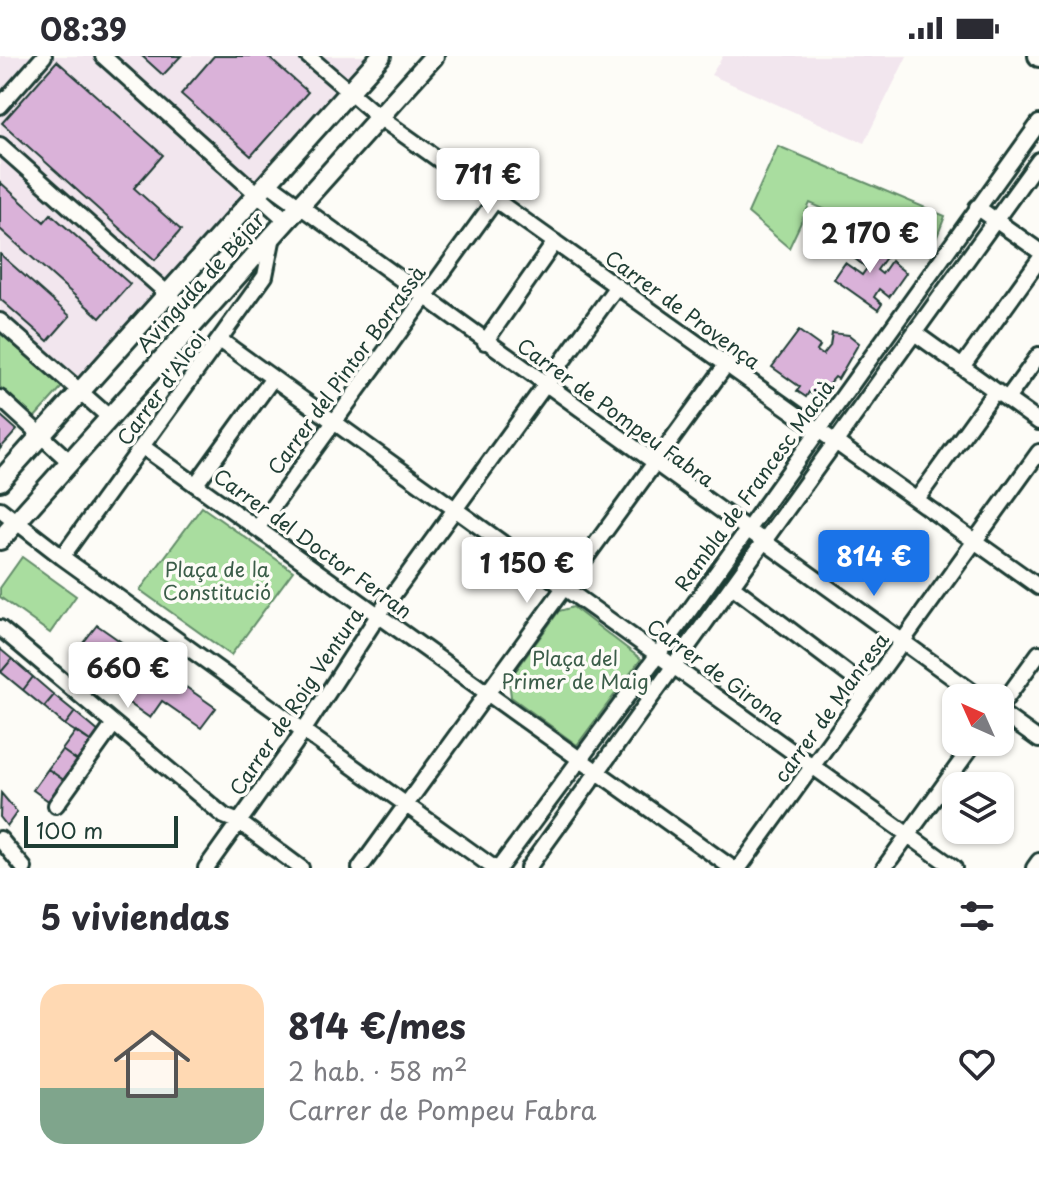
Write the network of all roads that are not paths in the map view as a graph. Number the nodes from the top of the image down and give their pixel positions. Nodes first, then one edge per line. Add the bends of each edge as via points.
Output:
1 (44, 56) edge
2 (103, 56) edge
3 (308, 56) edge
4 (381, 56) edge
5 (434, 56) edge
6 (349, 92) junction
7 (0, 106) edge
8 (379, 117) junction
9 (1039, 123) edge
10 (0, 145) edge
11 (1038, 163) edge
12 (263, 189) junction
13 (496, 199) junction
14 (977, 207) junction
15 (286, 220) junction
16 (996, 221) junction
17 (555, 242) junction
18 (1039, 251) edge
19 (1039, 260) edge
20 (617, 286) junction
21 (168, 294) junction
22 (424, 296) junction
23 (196, 319) junction
24 (0, 321) edge
25 (916, 334) junction
26 (220, 340) junction
27 (485, 342) junction
28 (1039, 355) edge
29 (726, 365) junction
30 (962, 367) junction
31 (273, 378) junction
32 (544, 385) junction
33 (80, 392) junction
34 (1001, 395) junction
35 (0, 398) edge
36 (109, 417) junction
37 (334, 421) junction
38 (1039, 422) edge
39 (818, 429) junction
40 (41, 435) junction
41 (837, 442) junction
42 (143, 447) junction
43 (1039, 452) edge
44 (69, 461) junction
45 (654, 463) junction
46 (0, 481) edge
47 (196, 484) junction
48 (917, 499) junction
49 (0, 509) edge
50 (457, 509) junction
51 (16, 522) junction
52 (258, 527) junction
53 (746, 530) junction
54 (0, 540) edge
55 (975, 541) junction
56 (763, 542) junction
57 (62, 557) junction
58 (565, 586) junction
59 (732, 586) junction
60 (1039, 587) edge
61 (379, 614) junction
62 (0, 628) edge
63 (902, 642) junction
64 (659, 653) junction
65 (1039, 653) edge
66 (675, 665) junction
67 (961, 684) edge
68 (868, 689) junction
69 (1014, 690) edge
70 (487, 693) junction
71 (1014, 721) edge
72 (114, 724) junction
73 (304, 730) junction
74 (1039, 740) edge
75 (965, 756) edge
76 (581, 758) junction
77 (813, 766) junction
78 (599, 770) junction
79 (407, 804) junction
80 (56, 805) dead end
81 (239, 822) junction
82 (908, 836) junction
83 (0, 839) edge
84 (1039, 861) edge
85 (24, 868) edge
86 (206, 868) edge
87 (301, 868) edge
88 (360, 868) edge
89 (497, 868) edge
90 (528, 868) edge
91 (732, 868) edge
92 (739, 868) edge
93 (884, 868) edge
94 (954, 868) edge
95 (1034, 868) edge

1 - 7 street
2 - 12 street, Carrer de Pompeu Fabra
3 - 6 street, Carrer de Provença
4 - 6 main road, Avinguda de Béjar
5 - 8 main road, Avinguda de Béjar
6 - 8 street, Carrer de Provença
6 - 12 main road, Avinguda de Béjar
8 - 13 street, Carrer de Provença
8 - 15 main road, Avinguda de Béjar
9 - 14 street, Rambla de Francesc Macià
10 - 21 street
11 - 16 street, Rambla de Francesc Macià
12 - 15 street, Carrer de Pompeu Fabra
12 - 21 main road, Avinguda de Béjar
13 - 17 street, Carrer de Provença
13 - 22 street, Carrer del Pintor Borrassà
14 - 16 street
14 - 39 street, Rambla de Francesc Macià
15 - 22 street, Carrer de Pompeu Fabra
15 - 23 main road, Avinguda de Béjar
15 - 26 street, Carrer d'Alcoi via 265,276
16 - 18 street
16 - 25 street, Rambla de Francesc Macià
17 - 20 street, Carrer de Provença
17 - 27 street
19 - 30 street
20 - 29 street, Carrer de Provença
20 - 32 street, Carrer de Roig Ventura
21 - 23 street
21 - 33 main road, Avinguda de Béjar
22 - 27 street, Carrer de Pompeu Fabra
22 - 37 street, Carrer del Pintor Borrassà
23 - 36 main road, Avinguda de Béjar
24 - 33 street
25 - 30 street
25 - 41 street, Rambla de Francesc Macià
26 - 31 street, Carrer de Girona
26 - 42 street, Carrer d'Alcoi
27 - 32 street, Carrer de Pompeu Fabra
28 - 34 street
29 - 39 street, Carrer de Provença
29 - 45 street
30 - 34 street
31 - 37 street, Carrer de Girona
31 - 47 street
32 - 45 street, Carrer de Pompeu Fabra
32 - 50 street, Carrer de Roig Ventura
33 - 36 street
33 - 40 main road, Avinguda de Béjar
34 - 38 street
34 - 48 street
35 - 40 street
36 - 44 main road, Avinguda de Béjar
37 - 50 street, Carrer de Girona
37 - 52 street, Carrer del Pintor Borrassà
39 - 41 street, Carrer de Provença
39 - 53 street, Rambla de Francesc Macià
40 - 44 street
40 - 46 main road, Avinguda de Béjar
41 - 48 street, Carrer de Provença
41 - 56 street, Rambla de Francesc Macià
42 - 47 street, Carrer del Doctor Ferran
42 - 57 street, Carrer d'Alcoi
43 - 55 street, carrer de Manresa
44 - 51 main road, Avinguda de Béjar
45 - 53 street, Carrer de Pompeu Fabra
45 - 58 street
47 - 52 street, Carrer del Doctor Ferran
48 - 55 street, Carrer de Provença
49 - 51 street
50 - 58 street, Carrer de Girona
50 - 61 street, Carrer de Roig Ventura
51 - 54 main road, Avinguda de Béjar
51 - 57 street
52 - 61 street, Carrer del Doctor Ferran
53 - 56 street, Carrer de Pompeu Fabra
53 - 64 street, Rambla de Francesc Macià
55 - 60 street, Carrer de Provença
55 - 63 street, carrer de Manresa
56 - 59 street, Rambla de Francesc Macià
56 - 63 street, Carrer de Pompeu Fabra
57 - 73 street
58 - 64 street, Carrer de Girona
58 - 70 street
59 - 66 street, Rambla de Francesc Macià
59 - 68 street
61 - 70 street, Carrer del Doctor Ferran
61 - 73 street, Carrer de Roig Ventura
62 - 72 street
63 - 67 street, Carrer de Pompeu Fabra
63 - 68 street, carrer de Manresa
64 - 66 street, Carrer de Girona
64 - 76 street, Rambla de Francesc Macià
65 - 69 street
66 - 77 street, Carrer de Girona
66 - 78 street, Rambla de Francesc Macià
68 - 77 street, carrer de Manresa
70 - 76 street, Carrer del Doctor Ferran
70 - 79 street
71 - 74 street
72 - 80 street
72 - 81 street via 224,816
73 - 79 street
73 - 81 street, Carrer de Roig Ventura
75 - 82 street
76 - 78 street, Carrer del Doctor Ferran
76 - 89 street, Rambla de Francesc Macià
77 - 82 street, Carrer de Girona
77 - 92 street, carrer de Manresa
78 - 90 street, Rambla de Francesc Macià
78 - 91 street, Carrer del Doctor Ferran
79 - 88 street
79 - 89 street
81 - 86 street, Carrer de Roig Ventura
81 - 87 street
82 - 93 street
82 - 94 street, Carrer de Girona
83 - 85 street
84 - 95 street

